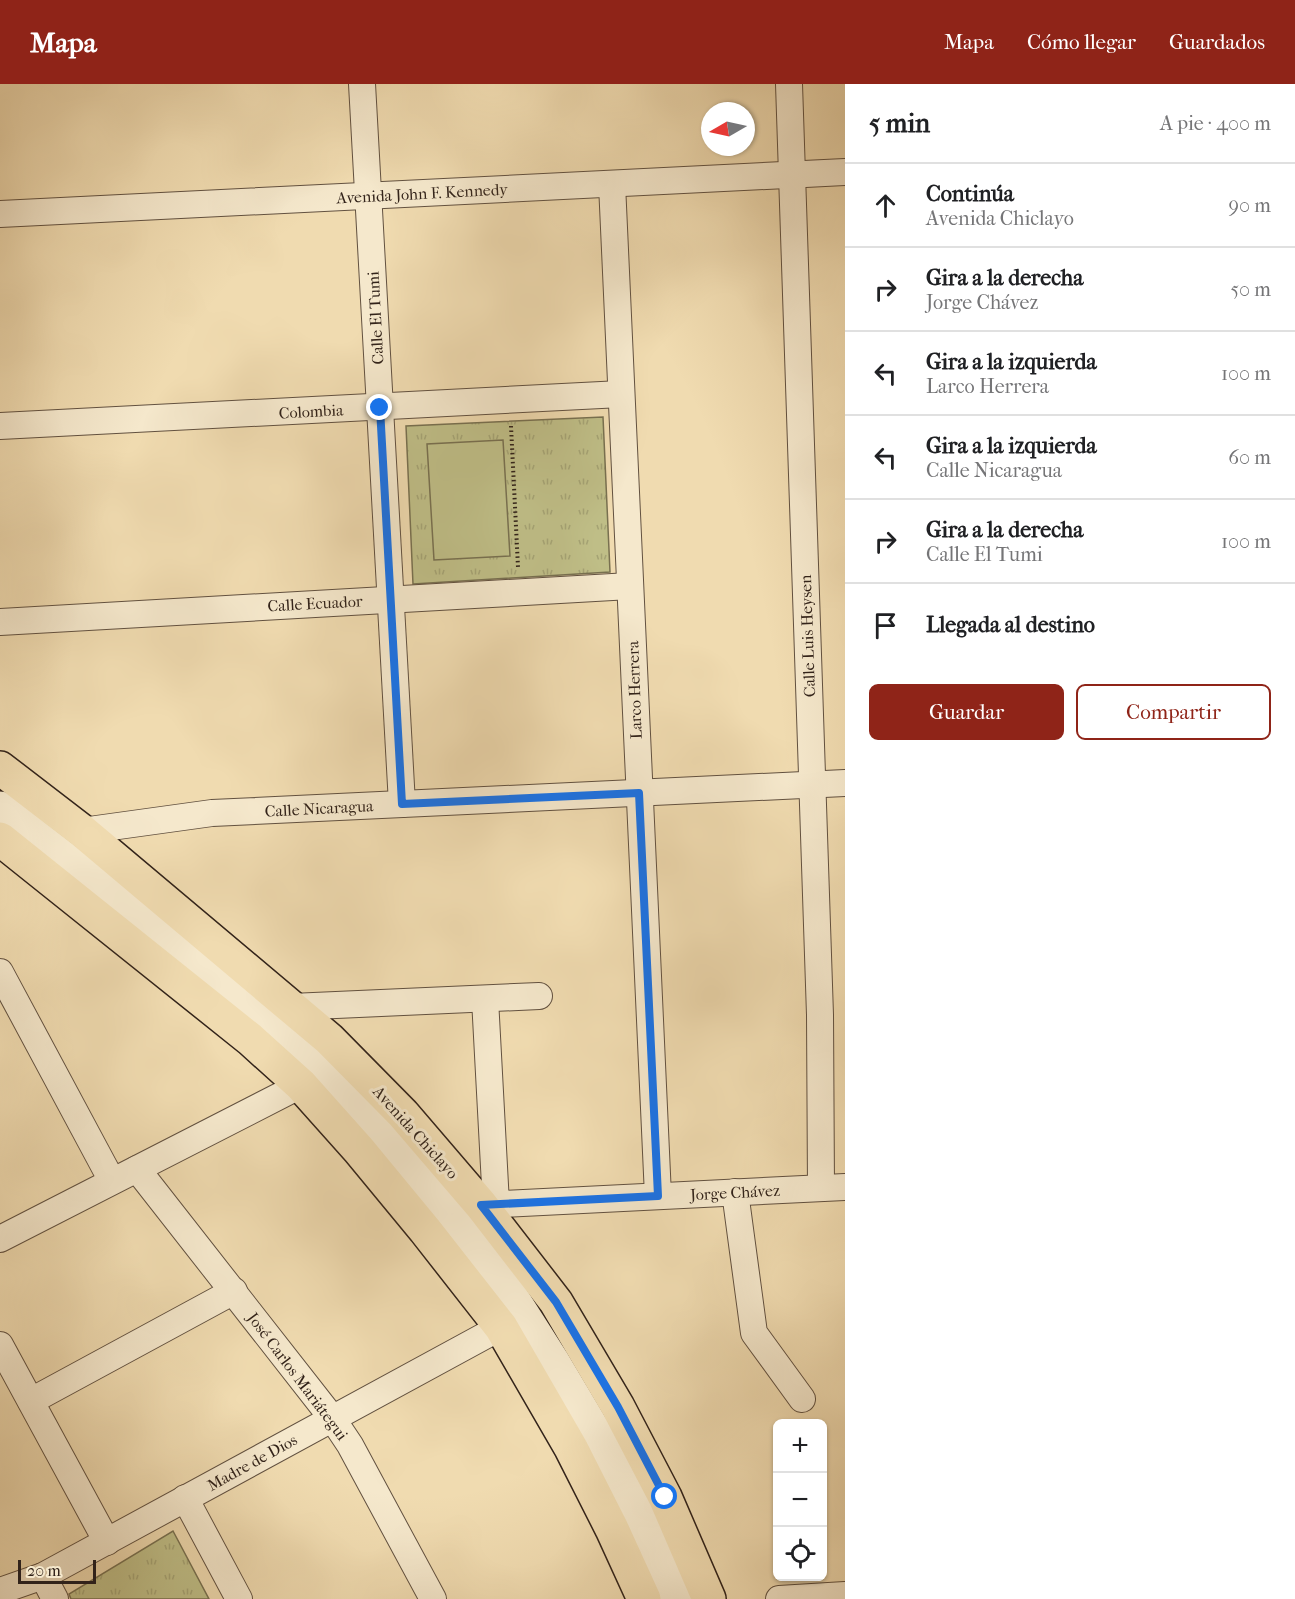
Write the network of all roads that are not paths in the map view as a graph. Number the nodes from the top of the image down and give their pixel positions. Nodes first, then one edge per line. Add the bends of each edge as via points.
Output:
1 (362, 84) edge
2 (789, 84) edge
3 (845, 172) edge
4 (792, 175) junction
5 (612, 184) junction
6 (369, 195) junction
7 (0, 214) edge
8 (621, 394) junction
9 (380, 408) junction
10 (0, 426) edge
11 (630, 586) junction
12 (391, 599) junction
13 (0, 622) edge
14 (0, 768) edge
15 (845, 783) edge
16 (812, 784) junction
17 (639, 793) junction
18 (402, 804) junction
19 (0, 808) edge
20 (82, 831) junction
21 (6, 850) edge
22 (0, 972) edge
23 (539, 996) dead end
24 (485, 999) junction
25 (291, 1006) junction
26 (301, 1086) junction
27 (137, 1169) junction
28 (112, 1181) junction
29 (833, 1188) edge
30 (735, 1192) junction
31 (658, 1196) junction
32 (488, 1205) junction
33 (0, 1239) edge
34 (234, 1291) junction
35 (501, 1327) junction
36 (0, 1345) edge
37 (802, 1399) dead end
38 (31, 1401) junction
39 (332, 1418) junction
40 (186, 1498) junction
41 (107, 1542) junction
42 (43, 1576) junction
43 (0, 1591) edge
44 (845, 1595) edge
45 (808, 1598) edge
46 (55, 1599) edge
47 (240, 1599) edge
48 (433, 1599) edge
49 (644, 1599) edge
50 (675, 1599) edge
51 (709, 1599) edge
52 (779, 1599) edge

1 - 6 street, Calle El Tumi
2 - 4 street, Calle Luis Heysen
3 - 4 street, Avenida John F. Kennedy
4 - 5 street, Avenida John F. Kennedy
4 - 16 street, Calle Luis Heysen
5 - 6 street, Avenida John F. Kennedy
5 - 8 street, Larco Herrera
6 - 7 street, Avenida John F. Kennedy
6 - 9 street, Calle El Tumi
8 - 9 street, Colombia
8 - 11 street, Larco Herrera
9 - 10 street, Colombia
9 - 12 street, Calle El Tumi
11 - 12 street, Calle Ecuador
11 - 17 street, Larco Herrera
12 - 13 street, Calle Ecuador
12 - 18 street, Calle El Tumi
14 - 20 main road, Avenida Chiclayo
15 - 16 street, Calle Nicaragua
16 - 17 street, Calle Nicaragua
16 - 29 street, Calle Luis Heysen via 820,1015
17 - 18 street, Calle Nicaragua
17 - 31 street, Larco Herrera
18 - 20 street, Calle Nicaragua via 212,813
19 - 50 street, Avenida Chiclayo via 278,1029 343,1089 398,1151 501,1280 552,1360 605,1449
20 - 25 main road, Avenida Chiclayo
21 - 26 main road via 250,1039
22 - 28 street
23 - 24 street
24 - 25 street
24 - 32 street
25 - 32 main road, Avenida Chiclayo via 329,1039
26 - 27 street
26 - 35 main road via 359,1150
27 - 28 street
27 - 34 street, José Carlos Mariátegui
28 - 33 street
29 - 30 street, Jorge Chávez
30 - 31 street, Jorge Chávez
30 - 37 street via 754,1333
31 - 32 street, Jorge Chávez
32 - 51 main road, Avenida Chiclayo via 556,1302 612,1397 665,1497
34 - 38 street
34 - 39 street, José Carlos Mariátegui
35 - 39 street, Madre de Dios
35 - 49 main road via 571,1448
36 - 38 street
38 - 41 street
39 - 40 street, Madre de Dios
39 - 48 street, José Carlos Mariátegui
40 - 41 street, Madre de Dios
40 - 47 street
41 - 42 street, Madre de Dios
42 - 43 street, Madre de Dios
42 - 46 street
44 - 45 street
45 - 52 street

